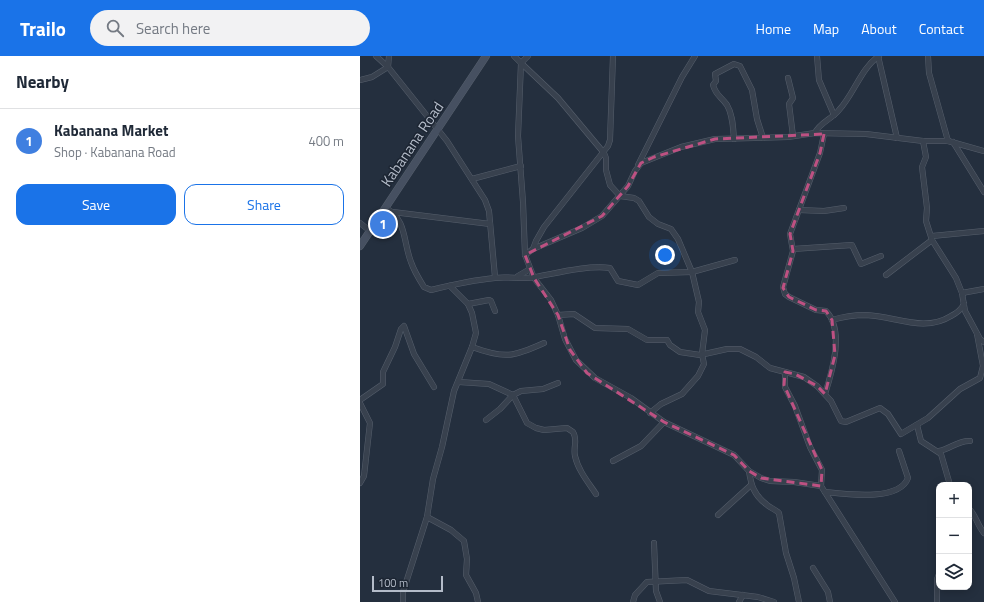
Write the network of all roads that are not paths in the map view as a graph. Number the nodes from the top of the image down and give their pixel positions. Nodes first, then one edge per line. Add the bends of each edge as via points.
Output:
1 (376, 56) edge
2 (389, 56) edge
3 (486, 56) edge
4 (514, 56) edge
5 (528, 56) edge
6 (613, 56) edge
7 (695, 56) edge
8 (817, 56) edge
9 (879, 56) edge
10 (928, 56) edge
11 (521, 63) junction
12 (388, 67) junction
13 (788, 78) dead end
14 (360, 80) edge
15 (834, 115) junction
16 (438, 130) junction
17 (815, 133) junction
18 (824, 134) junction
19 (793, 136) junction
20 (763, 138) junction
21 (896, 138) junction
22 (734, 139) junction
23 (923, 141) junction
24 (951, 141) junction
25 (984, 151) edge
26 (604, 153) junction
27 (521, 166) junction
28 (635, 171) junction
29 (472, 179) junction
30 (984, 192) edge
31 (620, 196) junction
32 (386, 208) junction
33 (844, 208) dead end
34 (799, 210) junction
35 (393, 212) junction
36 (360, 223) edge
37 (490, 224) junction
38 (370, 231) junction
39 (984, 231) edge
40 (932, 238) junction
41 (360, 246) edge
42 (533, 249) junction
43 (793, 249) junction
44 (525, 255) junction
45 (881, 256) dead end
46 (735, 260) dead end
47 (530, 269) junction
48 (692, 272) junction
49 (886, 275) dead end
50 (518, 276) junction
51 (495, 278) junction
52 (534, 278) junction
53 (450, 286) junction
54 (984, 289) edge
55 (962, 293) junction
56 (468, 304) junction
57 (964, 304) junction
58 (494, 311) dead end
59 (558, 315) junction
60 (832, 320) junction
61 (978, 334) junction
62 (984, 342) edge
63 (544, 343) dead end
64 (472, 347) junction
65 (702, 354) junction
66 (785, 372) junction
67 (983, 372) edge
68 (459, 382) junction
69 (984, 382) edge
70 (558, 384) dead end
71 (434, 387) dead end
72 (825, 394) junction
73 (513, 395) junction
74 (360, 400) edge
75 (360, 404) edge
76 (650, 413) junction
77 (486, 420) dead end
78 (664, 422) junction
79 (917, 425) junction
80 (970, 441) dead end
81 (899, 451) dead end
82 (939, 451) junction
83 (613, 461) dead end
84 (749, 471) junction
85 (949, 482) edge
86 (360, 483) edge
87 (751, 485) junction
88 (821, 486) junction
89 (825, 492) junction
90 (596, 494) dead end
91 (972, 513) edge
92 (718, 515) dead end
93 (974, 515) joint
94 (427, 517) junction
95 (984, 522) edge
96 (980, 528) junction
97 (984, 533) edge
98 (654, 543) dead end
99 (813, 568) dead end
100 (655, 581) junction
101 (937, 590) edge
102 (743, 595) junction
103 (403, 602) edge
104 (478, 602) edge
105 (633, 602) edge
106 (660, 602) edge
107 (739, 602) edge
108 (774, 602) edge
109 (798, 602) edge
110 (830, 602) edge
111 (895, 602) edge
112 (937, 602) edge

1 - 12 street
2 - 12 street
3 - 16 street, Kabanana Road
4 - 11 street
5 - 11 street
6 - 26 street via 610,140
7 - 28 street
8 - 15 street via 819,80
9 - 15 street via 869,64
9 - 21 street
10 - 24 street via 929,73
11 - 26 street via 558,98
11 - 27 street via 518,136
12 - 14 street
12 - 16 street
13 - 19 street via 793,98 788,104
15 - 17 street via 819,126
16 - 29 street
16 - 32 street, Kabanana Road
17 - 18 street
17 - 19 street
18 - 21 street via 866,134
18 - 34 street via 820,153
19 - 20 street
20 - 22 street
20 - 22 street via 752,90 740,66 734,64 715,74 716,81 713,85 716,95 728,107
21 - 23 street
22 - 28 street via 715,138 682,147 641,163
23 - 24 street
23 - 40 street via 926,157 922,167 926,221
24 - 25 street
24 - 30 street
26 - 31 street via 609,183
26 - 42 street via 544,227
27 - 29 street
27 - 44 street
28 - 31 street
29 - 37 street via 485,200
31 - 42 street via 595,220
31 - 48 street via 634,198 648,217 671,229
32 - 35 street
32 - 38 street, Kabanana Road
33 - 34 street via 824,211
34 - 43 street via 790,234
35 - 37 street
35 - 53 street via 405,231 411,262 424,287 431,290
36 - 38 street
37 - 51 street
38 - 41 street, Kabanana Road
39 - 40 street
40 - 49 street
40 - 55 street
42 - 44 street
43 - 45 street via 852,245 861,264
43 - 60 street via 783,287 785,294 800,304 826,311
44 - 47 street
46 - 48 street
47 - 50 street
47 - 52 street
48 - 52 street via 658,273 638,286 618,281 610,268 600,267 555,275 545,274
48 - 65 street via 699,302 698,312 705,330
50 - 51 street
50 - 52 street
51 - 53 street
52 - 59 street via 551,300
53 - 56 street
54 - 55 street
55 - 57 street
56 - 58 street via 489,300
56 - 64 street via 476,333
57 - 60 street via 962,309 945,320 932,324 865,315
57 - 61 street via 965,311
59 - 65 street via 574,314 595,328 628,329 647,340 667,340 680,352
59 - 76 street via 570,350 587,373 631,398
60 - 72 street via 835,355
61 - 62 street
61 - 67 street
63 - 64 street via 511,355 498,355
64 - 68 street
65 - 66 street via 740,349 770,368
65 - 76 street via 704,364 689,388
66 - 72 street via 804,377
66 - 88 street via 785,387 822,470
67 - 69 street
67 - 79 street via 980,378 960,389
68 - 73 street via 488,384
68 - 94 street via 432,479
70 - 73 street
71 - 74 street via 414,354 404,326 383,372 383,384
72 - 79 street via 842,422 880,408 888,414 901,434
73 - 77 street
73 - 90 street via 527,423 544,430 567,428 573,432 576,441 574,455 584,477
75 - 86 street via 370,423 364,476
76 - 78 street
78 - 83 street via 641,446
78 - 84 street via 734,455
79 - 82 street via 921,441
80 - 82 street via 961,441
81 - 89 street via 908,478 895,490 861,495
82 - 85 street via 944,457
84 - 87 street
84 - 88 street via 770,481
87 - 92 street
87 - 109 street via 762,501 779,513
88 - 89 street
89 - 111 street
91 - 93 street
93 - 96 street
94 - 103 street via 403,592
94 - 104 street via 451,530 464,541 466,575
95 - 96 street
96 - 97 street
98 - 100 street
99 - 110 street via 828,592
100 - 102 street via 687,580 709,590
100 - 105 street via 648,582 642,587
100 - 106 street
101 - 112 street
102 - 107 street
102 - 108 street

